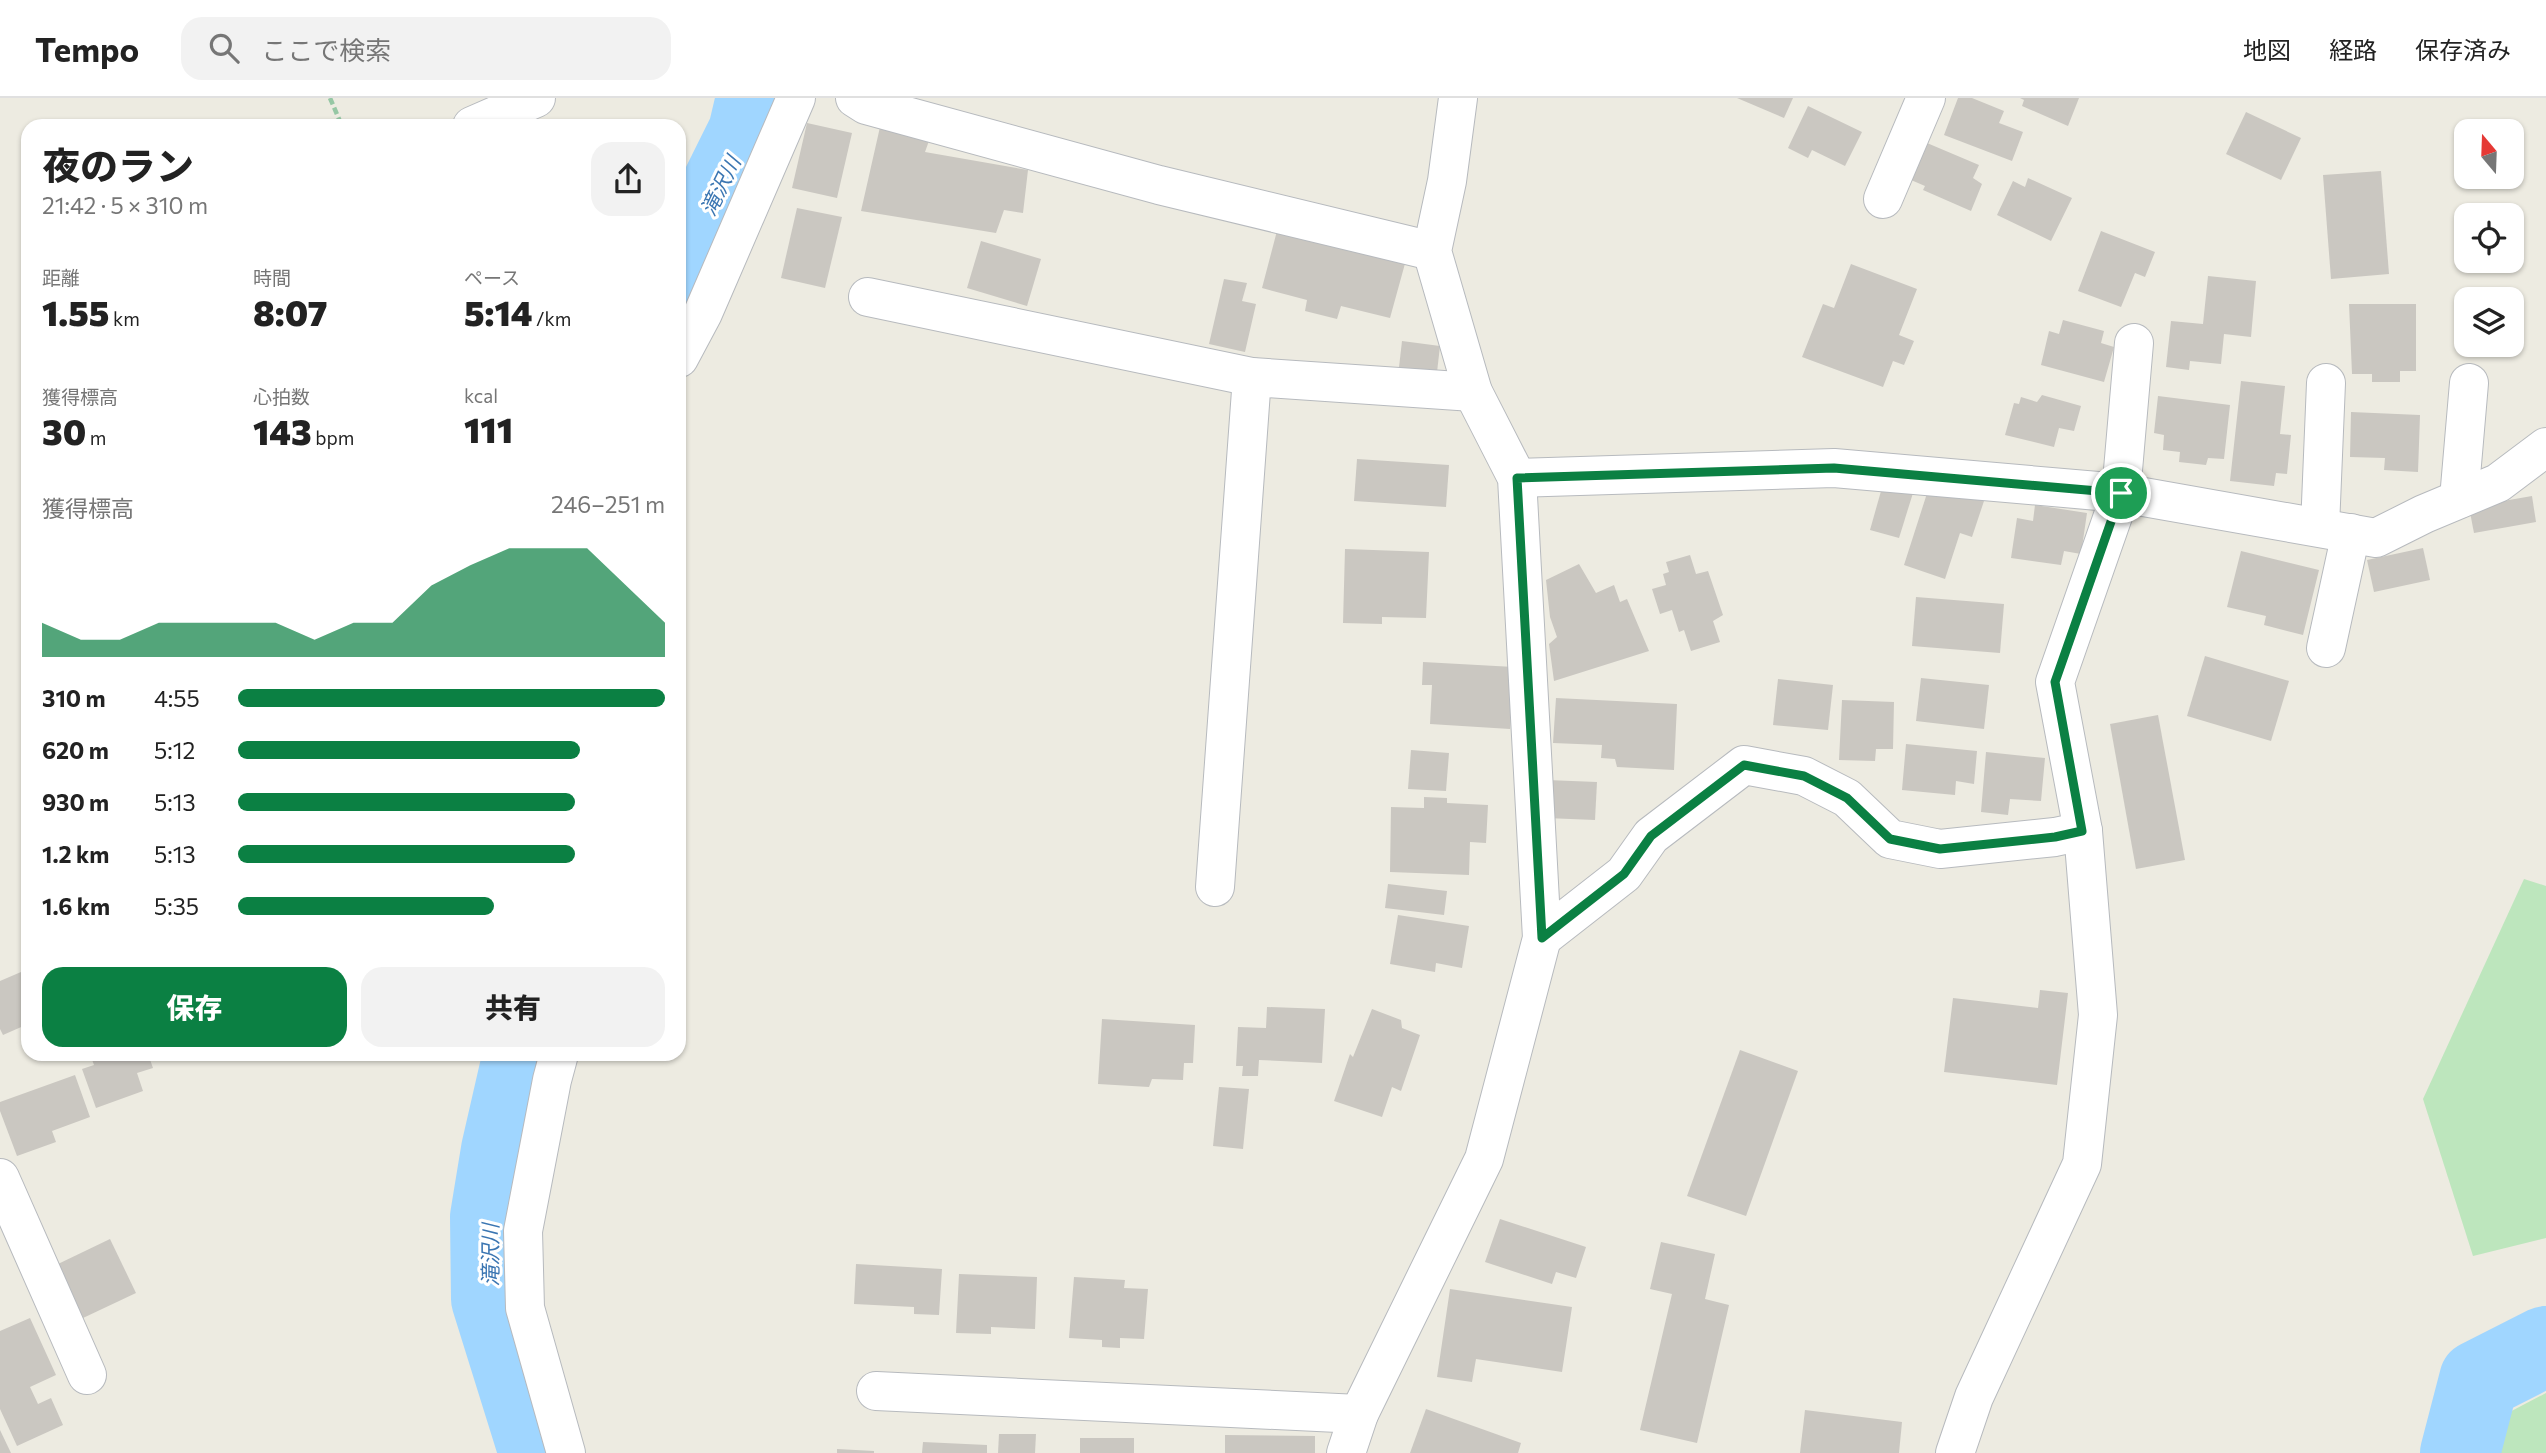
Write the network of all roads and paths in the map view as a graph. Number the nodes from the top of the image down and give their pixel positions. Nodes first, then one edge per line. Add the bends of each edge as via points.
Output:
1 (330, 98) edge
2 (536, 98) edge
3 (796, 98) edge
4 (855, 98) edge
5 (1458, 98) edge
6 (1926, 98) edge
7 (339, 119) edge
8 (488, 119) edge
9 (1883, 199) dead end
10 (1432, 251) junction
11 (868, 297) dead end
12 (2134, 343) dead end
13 (686, 345) edge
14 (1252, 377) junction
15 (2326, 383) dead end
16 (2469, 383) dead end
17 (1474, 392) junction
18 (2546, 447) edge
19 (1517, 478) junction
20 (2121, 493) junction
21 (2459, 499) junction
22 (2335, 530) junction
23 (2326, 648) dead end
24 (2082, 831) junction
25 (1215, 887) dead end
26 (1542, 938) junction
27 (557, 1061) edge
28 (0, 1178) edge
29 (87, 1375) dead end
30 (876, 1391) dead end
31 (1359, 1414) junction
32 (566, 1453) edge
33 (1346, 1453) edge
34 (1955, 1453) edge

1 - 7 path
2 - 8 street
3 - 13 street
4 - 10 street via 866,105 1159,186
5 - 10 street
6 - 9 street
10 - 17 street
11 - 14 street
12 - 20 street
14 - 17 street
14 - 25 street
15 - 22 street
16 - 21 street
17 - 19 street
18 - 21 street via 2498,483
19 - 20 street via 1834,468
19 - 26 street
20 - 22 street
20 - 24 street via 2055,682
21 - 22 street via 2376,538
22 - 23 street
24 - 26 street via 1940,849 1890,839 1847,798 1804,776 1744,765 1651,836 1624,874
24 - 34 street via 2098,1015 2082,1164 1974,1397
26 - 31 street via 1484,1160
27 - 32 street via 523,1231 525,1308
28 - 29 street
30 - 31 street
31 - 33 street

